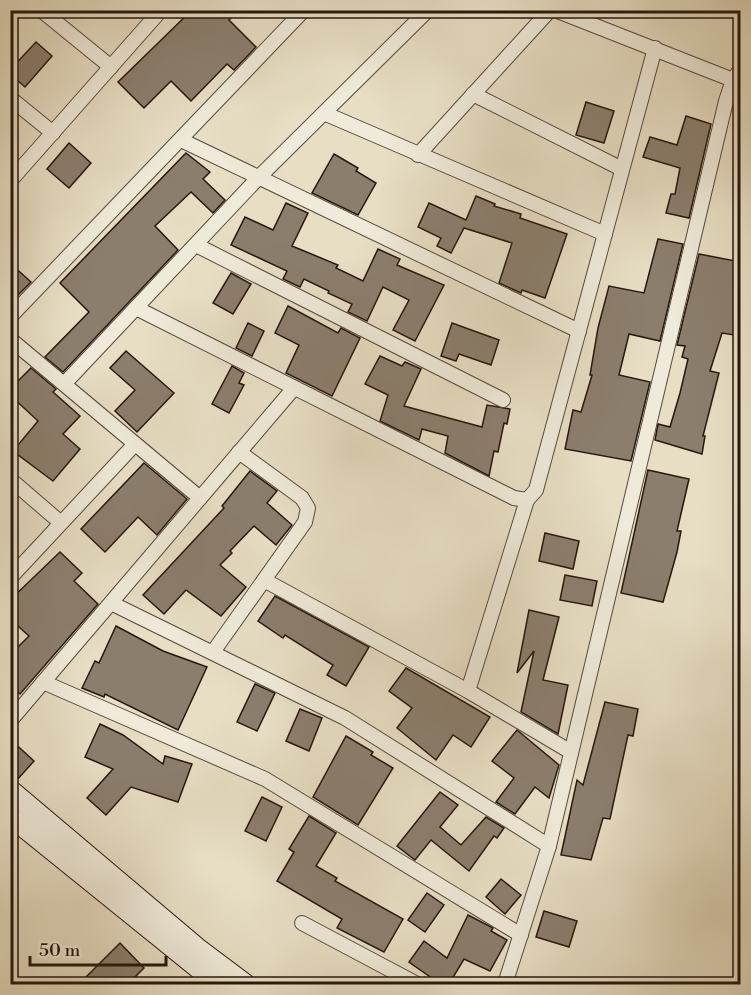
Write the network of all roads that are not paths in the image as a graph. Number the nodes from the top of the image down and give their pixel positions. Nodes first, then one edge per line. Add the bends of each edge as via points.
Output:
1 (40, 10) edge
2 (304, 10) edge
3 (428, 10) edge
4 (550, 10) edge
5 (555, 10) edge
6 (159, 11) edge
7 (655, 48) junction
8 (111, 67) junction
9 (737, 75) edge
10 (473, 94) junction
11 (10, 98) edge
12 (326, 114) junction
13 (53, 133) junction
14 (181, 140) junction
15 (418, 155) junction
16 (622, 169) junction
17 (259, 177) junction
18 (10, 181) edge
19 (605, 234) junction
20 (196, 245) junction
21 (136, 308) junction
22 (10, 317) edge
23 (579, 331) junction
24 (10, 339) edge
25 (65, 383) junction
26 (294, 388) junction
27 (503, 400) dead end
28 (135, 444) junction
29 (239, 452) junction
30 (10, 479) edge
31 (200, 498) junction
32 (527, 500) junction
33 (61, 523) junction
34 (10, 579) edge
35 (264, 580) junction
36 (111, 603) junction
37 (213, 652) junction
38 (42, 682) junction
39 (468, 691) junction
40 (10, 721) edge
41 (571, 752) junction
42 (10, 790) edge
43 (10, 816) edge
44 (549, 846) junction
45 (302, 923) dead end
46 (521, 935) junction
47 (218, 984) edge
48 (245, 984) edge
49 (417, 984) edge
50 (505, 984) edge

1 - 8 street
2 - 14 street
3 - 12 street
4 - 10 street
5 - 7 street
6 - 8 street
7 - 9 street
7 - 16 street
8 - 13 street
9 - 41 street
10 - 15 street
10 - 16 street
11 - 13 street
12 - 15 street
12 - 17 street
13 - 18 street
14 - 17 street
14 - 22 street
15 - 19 street
16 - 19 street
17 - 20 street
17 - 23 street
19 - 23 street
20 - 21 street
20 - 27 street
21 - 25 street
21 - 26 street
23 - 32 street via 536,490
24 - 25 street
25 - 28 street
26 - 29 street
26 - 32 street via 514,498
28 - 31 street
28 - 33 street
29 - 31 street
29 - 35 street via 302,498 308,508 305,522
30 - 33 street
31 - 36 street
32 - 39 street
33 - 34 street
35 - 37 street
35 - 39 street
36 - 37 street
36 - 38 street
37 - 44 street via 345,718
38 - 40 street
38 - 46 street via 265,779
39 - 41 street
41 - 44 street
42 - 48 main road
43 - 47 main road
44 - 46 street
45 - 49 street
46 - 50 street

